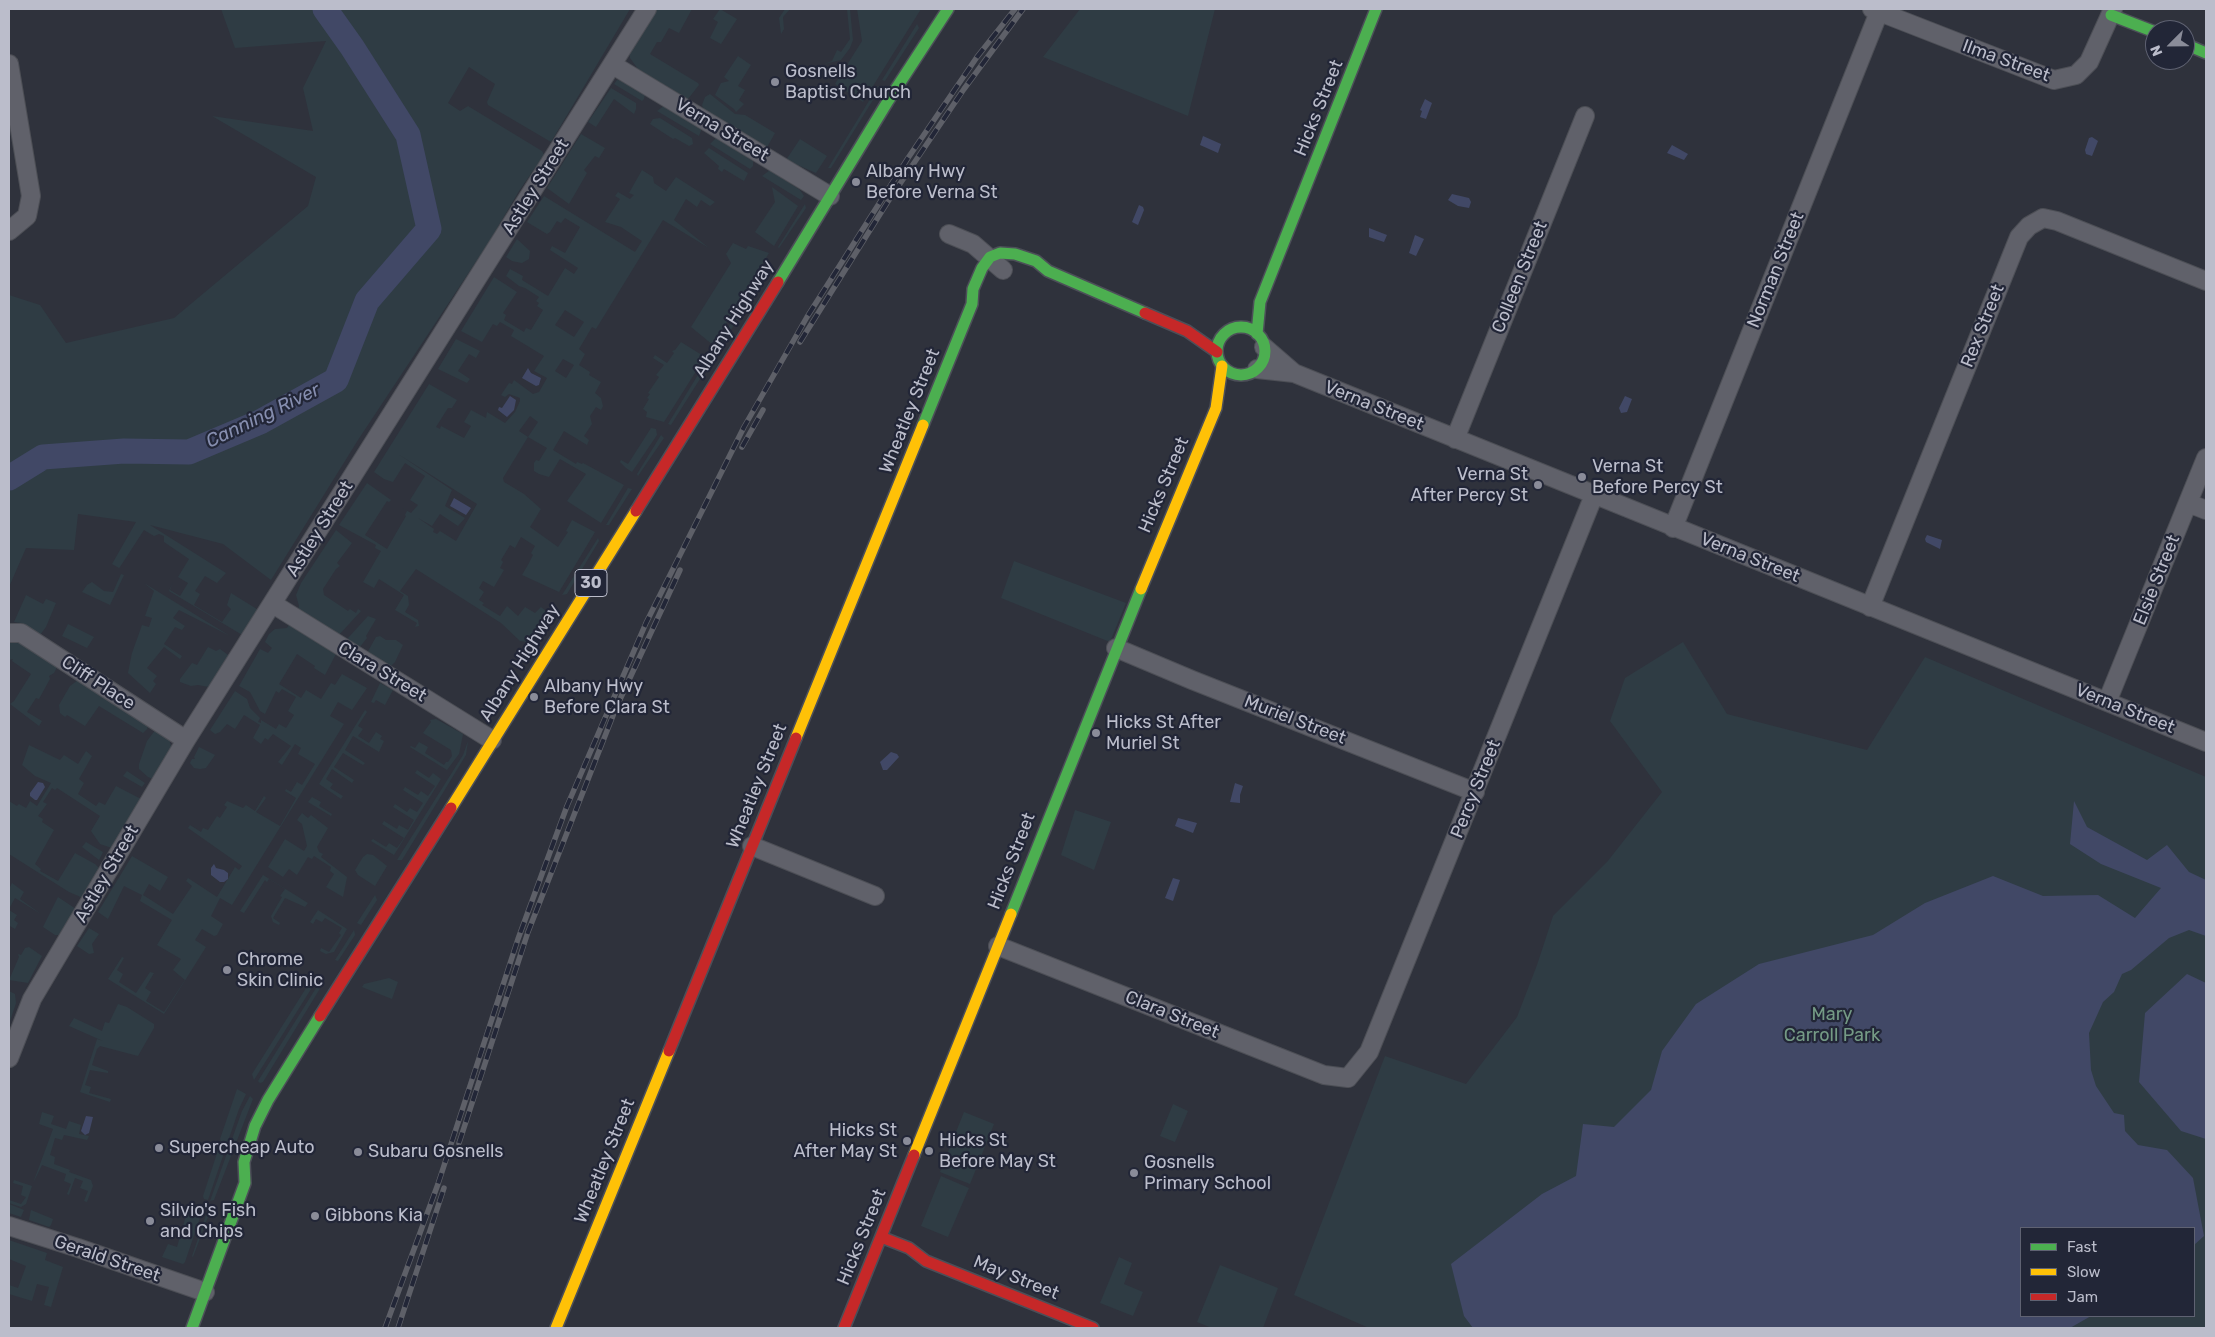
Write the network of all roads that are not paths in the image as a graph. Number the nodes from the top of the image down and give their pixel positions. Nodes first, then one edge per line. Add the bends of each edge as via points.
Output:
1 (647, 9) edge
2 (948, 9) edge
3 (1376, 9) edge
4 (1875, 10) edge
5 (2112, 12) edge
6 (2145, 27) edge
7 (9, 64) edge
8 (613, 65) junction
9 (1585, 116) dead end
10 (830, 196) junction
11 (9, 231) edge
12 (949, 234) dead end
13 (990, 257) junction
14 (1048, 271) junction
15 (1031, 272) dead end
16 (1000, 275) joint
17 (2206, 282) edge
18 (1260, 302) junction
19 (972, 304) junction
20 (1233, 329) junction
21 (1187, 331) junction
22 (1261, 340) junction
23 (1217, 352) junction
24 (1222, 366) junction
25 (1252, 372) junction
26 (1294, 373) junction
27 (1216, 408) junction
28 (1455, 439) junction
29 (2206, 458) edge
30 (1594, 495) junction
31 (2188, 503) junction
32 (2206, 510) edge
33 (1673, 528) junction
34 (273, 604) junction
35 (1870, 606) junction
36 (9, 633) edge
37 (1116, 648) junction
38 (2107, 702) junction
39 (186, 740) junction
40 (492, 740) junction
41 (2206, 742) edge
42 (1475, 792) junction
43 (752, 846) junction
44 (875, 896) dead end
45 (998, 946) junction
46 (9, 1058) edge
47 (1348, 1078) joint
48 (244, 1162) junction
49 (232, 1176) dead end
50 (9, 1226) edge
51 (881, 1237) junction
52 (926, 1261) junction
53 (906, 1262) dead end
54 (194, 1288) junction
55 (192, 1328) edge
56 (556, 1328) edge
57 (844, 1328) edge
58 (1092, 1328) edge

1 - 8 street, Astley Street
2 - 10 main road, Albany Highway / 30
3 - 18 main road, Hicks Street
4 - 5 street, Ilma Street via 2054,80 2068,78 2084,69
4 - 33 street, Norman Street
5 - 6 main road
7 - 11 street via 32,196 27,216
8 - 10 street, Verna Street
8 - 34 street, Astley Street
9 - 28 street, Colleen Street
10 - 40 main road, Albany Highway / 30
12 - 13 street via 973,244
13 - 14 main road via 1000,253 1016,254 1036,261
13 - 16 street
13 - 19 main road, Wheatley Street via 982,268
14 - 15 main road
14 - 21 main road
16 - 19 main road
17 - 35 street, Rex Street via 2057,221 2043,218 2028,226 2019,237
18 - 20 main road, Hicks Street
18 - 22 main road, Hicks Street
19 - 43 main road, Wheatley Street
20 - 21 main road
20 - 22 main road via 1245,328
20 - 23 main road via 1220,340
21 - 23 main road
22 - 25 main road via 1262,362
22 - 26 street, Verna Street
23 - 24 main road
24 - 25 main road via 1233,374
24 - 27 main road, Hicks Street
25 - 26 street, Verna Street
25 - 27 main road, Hicks Street
26 - 28 street, Verna Street
27 - 37 main road, Hicks Street
28 - 30 street, Verna Street
29 - 31 street, Elsie Street
30 - 33 street, Verna Street
30 - 42 street, Percy Street
31 - 32 street
31 - 38 street, Elsie Street
33 - 35 street, Verna Street
34 - 39 street, Astley Street
34 - 40 street, Clara Street
35 - 38 street, Verna Street
36 - 39 street, Cliff Place via 21,634
37 - 42 street, Muriel Street
37 - 45 main road, Hicks Street
38 - 41 street, Verna Street
39 - 46 street, Astley Street via 32,1000
40 - 48 main road, Albany Highway / 30 via 268,1100 255,1126
42 - 47 street, Percy Street via 1369,1052
43 - 44 street
43 - 56 main road, Wheatley Street
45 - 47 street, Clara Street via 1324,1075
45 - 51 main road, Hicks Street
48 - 49 main road, Albany Highway / 30
48 - 54 main road, Albany Highway / 30 via 244,1183
50 - 54 street, Gerald Street
51 - 52 main road, May Street via 909,1248
51 - 57 main road, Hicks Street via 879,1254
52 - 53 main road, May Street
52 - 58 main road, May Street
54 - 55 main road, Albany Highway / 30

